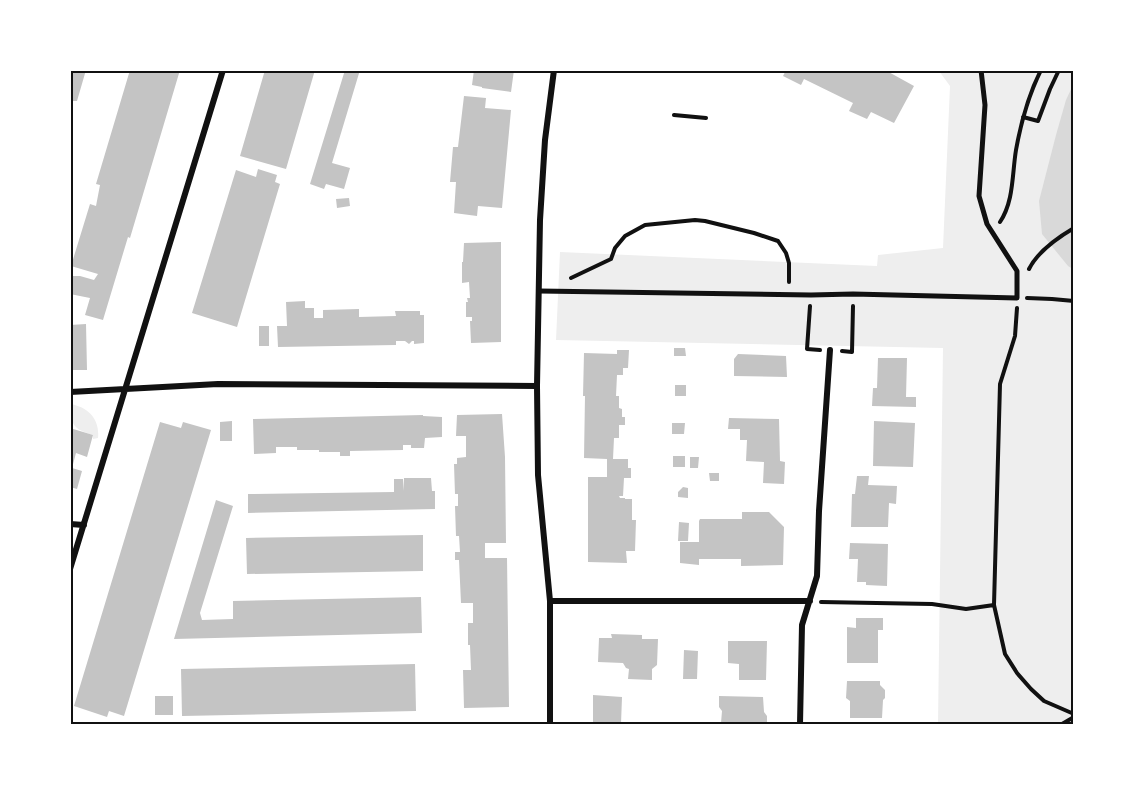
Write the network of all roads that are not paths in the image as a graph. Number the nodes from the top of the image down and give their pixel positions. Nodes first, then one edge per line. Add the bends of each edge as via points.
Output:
1 (223, 70) edge
2 (554, 70) edge
3 (981, 70) edge
4 (539, 291) junction
5 (830, 350) road end
6 (537, 386) junction
7 (127, 389) junction
8 (70, 392) edge
9 (70, 524) edge
10 (84, 525) junction
11 (70, 569) edge
12 (550, 601) junction
13 (810, 601) junction
14 (550, 724) edge
15 (800, 724) edge

1 - 7 street
2 - 4 street via 544,140
3 - 4 street via 985,105 979,196 987,225 1017,271 1017,298
4 - 6 street
5 - 13 street via 817,576
6 - 7 street via 218,384
6 - 12 street via 538,475
7 - 8 street
7 - 10 street
9 - 10 street
10 - 11 street
12 - 13 street
12 - 14 street
13 - 15 street via 802,625

